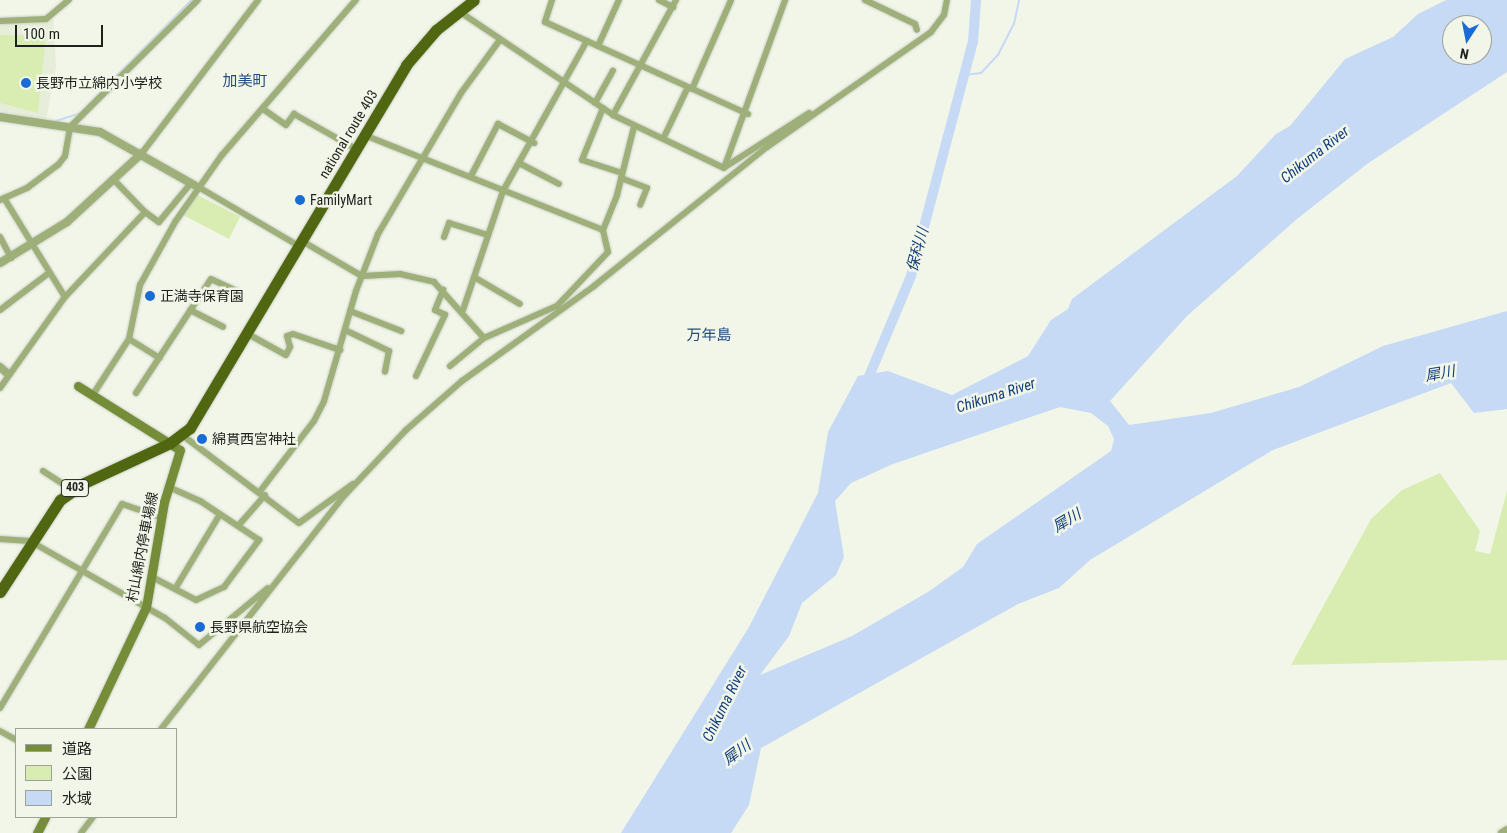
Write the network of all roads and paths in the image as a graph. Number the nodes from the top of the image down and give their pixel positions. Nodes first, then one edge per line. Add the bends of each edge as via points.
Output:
1 (198, 0) edge
2 (258, 0) edge
3 (356, 0) edge
4 (552, 0) edge
5 (618, 0) edge
6 (659, 0) edge
7 (731, 0) edge
8 (785, 0) edge
9 (865, 0) edge
10 (947, 0) edge
11 (65, 2) edge
12 (674, 3) edge
13 (466, 4) edge
14 (0, 21) edge
15 (916, 30) dead end
16 (499, 41) junction
17 (587, 41) junction
18 (598, 46) junction
19 (643, 66) junction
20 (613, 71) dead end
21 (562, 84) junction
22 (690, 88) junction
23 (594, 103) junction
24 (603, 108) junction
25 (263, 109) junction
26 (748, 114) junction
27 (812, 114) junction
28 (613, 115) junction
29 (0, 117) edge
30 (70, 127) junction
31 (634, 127) junction
32 (364, 135) junction
33 (664, 137) junction
34 (534, 143) junction
35 (356, 149) junction
36 (142, 153) junction
37 (421, 160) junction
38 (519, 163) junction
39 (724, 168) junction
40 (471, 176) junction
41 (621, 176) junction
42 (115, 181) junction
43 (559, 184) dead end
44 (194, 185) junction
45 (504, 191) junction
46 (2, 199) edge
47 (640, 205) dead end
48 (146, 212) junction
49 (602, 230) junction
50 (488, 235) junction
51 (0, 237) edge
52 (444, 237) dead end
53 (300, 244) junction
54 (32, 247) junction
55 (11, 258) junction
56 (0, 263) edge
57 (49, 273) junction
58 (362, 276) junction
59 (474, 277) junction
60 (442, 290) junction
61 (239, 292) dead end
62 (65, 297) junction
63 (520, 304) dead end
64 (558, 308) junction
65 (0, 310) edge
66 (190, 310) junction
67 (463, 310) junction
68 (350, 311) junction
69 (223, 327) dead end
70 (345, 330) junction
71 (401, 332) dead end
72 (248, 334) junction
73 (484, 338) junction
74 (129, 339) junction
75 (340, 350) junction
76 (159, 358) junction
77 (450, 366) dead end
78 (0, 367) edge
79 (385, 372) dead end
80 (8, 374) junction
81 (416, 376) dead end
82 (78, 386) dead end
83 (0, 388) edge
84 (136, 393) dead end
85 (92, 396) junction
86 (188, 433) junction
87 (175, 447) junction
88 (43, 471) dead end
89 (354, 485) junction
90 (168, 487) junction
91 (72, 490) junction
92 (263, 493) junction
93 (220, 514) junction
94 (160, 518) junction
95 (238, 526) junction
96 (0, 539) edge
97 (30, 541) junction
98 (81, 570) junction
99 (152, 577) junction
100 (278, 580) junction
101 (175, 589) junction
102 (0, 592) edge
103 (146, 607) junction
104 (0, 708) edge
105 (88, 728) edge
106 (162, 728) edge
107 (0, 731) edge
108 (15, 739) edge
109 (44, 818) edge
110 (93, 818) edge
111 (1507, 830) edge
112 (37, 833) edge
113 (82, 833) edge
114 (1502, 833) edge

1 - 30 street
2 - 36 street
3 - 25 street
4 - 17 street via 545,22
5 - 18 street
6 - 12 street
7 - 22 street
8 - 26 street
9 - 15 street via 914,24
10 - 27 street via 944,15 931,32
11 - 14 street via 46,19
12 - 19 street
13 - 16 street
13 - 32 highway, national route 403 / 403 via 420,47
16 - 21 street
16 - 37 street via 461,93
17 - 18 street
17 - 21 street
18 - 19 street
19 - 22 street
19 - 28 street
20 - 23 street
21 - 23 street
21 - 34 street
22 - 26 street
22 - 33 street
23 - 24 street
24 - 28 street
24 - 41 street via 582,160
25 - 35 street via 286,125 294,114
25 - 44 street
26 - 39 street
27 - 39 street via 796,119
27 - 64 street
28 - 31 street
29 - 30 street
30 - 36 street via 100,132
30 - 46 street via 65,156 58,165
31 - 33 street
31 - 41 street
32 - 35 highway, national route 403 / 403
32 - 37 street
33 - 39 street
34 - 38 street
34 - 40 street via 498,124
35 - 53 highway, national route 403 / 403
36 - 42 street
36 - 44 street
37 - 40 street
37 - 58 street via 378,234
38 - 43 street
38 - 45 street
40 - 45 street
41 - 47 street via 647,188
41 - 49 street
42 - 48 street
42 - 54 street
44 - 48 street via 159,222
44 - 53 street
44 - 74 street via 140,285
45 - 49 street
45 - 50 street
46 - 54 street
48 - 62 street
49 - 64 street via 608,252
50 - 52 street via 449,223
50 - 59 street
51 - 55 street
53 - 58 street
53 - 72 highway, national route 403 / 403
54 - 55 street
54 - 57 street
55 - 56 street
57 - 62 street
57 - 65 street
58 - 60 street via 416,276
58 - 68 street
59 - 63 street
59 - 67 street
60 - 67 street
60 - 81 street via 434,310 445,315
61 - 66 street via 211,279
62 - 80 street
64 - 73 street
64 - 89 street via 462,381
66 - 69 street
66 - 76 street
67 - 73 street
68 - 70 street
68 - 71 street
70 - 75 street
70 - 79 street via 389,351
72 - 75 street via 286,355 290,347 287,336 293,334
72 - 86 highway, national route 403 / 403
73 - 77 street
74 - 76 street
74 - 85 street
75 - 92 street via 314,422
76 - 84 street
78 - 80 street
80 - 83 street
82 - 85 main road
85 - 87 main road
86 - 87 highway, 403
86 - 92 street
87 - 90 main road, 村山綿内停車場線
87 - 91 highway, 403
88 - 91 street
89 - 92 street via 299,523
89 - 100 street
90 - 93 street
90 - 94 main road, 村山綿内停車場線
91 - 97 highway, 403
92 - 95 street
93 - 95 street
93 - 101 street
94 - 98 street via 122,504
94 - 99 main road, 村山綿内停車場線
95 - 101 street via 259,540 224,587 196,600
96 - 97 street
97 - 98 street
97 - 102 highway, 403
98 - 103 street
98 - 104 street
99 - 101 street
99 - 103 main road, 村山綿内停車場線
100 - 103 street via 199,645
100 - 106 street
103 - 105 main road, 村山綿内停車場線
107 - 108 street
109 - 112 main road
110 - 113 street
111 - 114 street

